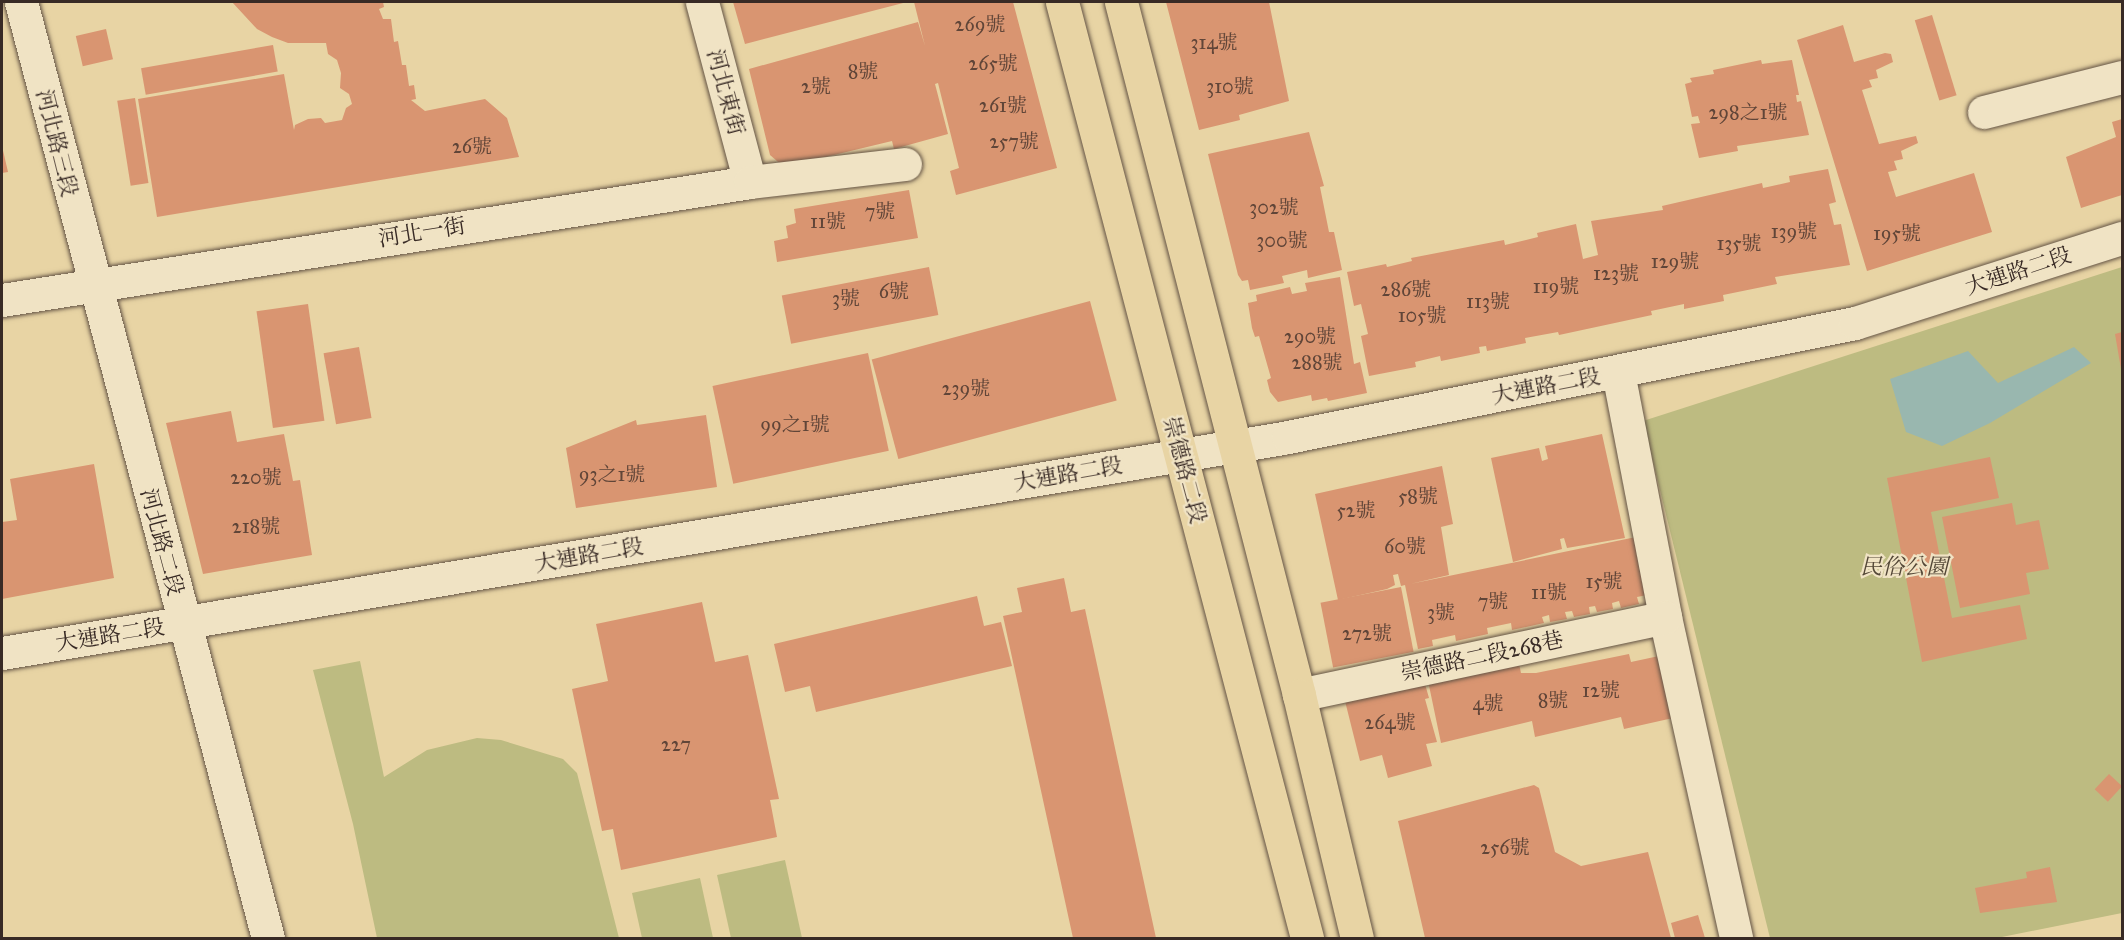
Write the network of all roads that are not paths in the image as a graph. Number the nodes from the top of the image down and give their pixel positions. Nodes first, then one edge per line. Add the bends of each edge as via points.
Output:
1 (21, 2) edge
2 (702, 2) edge
3 (1062, 2) edge
4 (1121, 2) edge
5 (2122, 77) edge
6 (1984, 112) dead end
7 (905, 164) dead end
8 (750, 182) junction
9 (2122, 238) edge
10 (93, 284) junction
11 (2, 300) edge
12 (1618, 372) junction
13 (1235, 446) junction
14 (1180, 456) junction
15 (1665, 617) junction
16 (183, 623) junction
17 (2, 653) edge
18 (1299, 695) junction
19 (268, 939) edge
20 (1307, 939) edge
21 (1357, 939) edge
22 (1736, 939) edge

1 - 10 street, 河北路三段
2 - 8 street, 河北東街
3 - 14 main road, 崇德路二段
4 - 13 main road
5 - 6 street
7 - 8 street, 河北一街
8 - 10 street, 河北一街
9 - 12 street, 大連路二段 via 1855,323
10 - 11 street, 河北一街
10 - 16 street, 河北路二段
12 - 13 street, 大連路二段
12 - 15 street
13 - 14 street, 大連路二段
13 - 18 main road
14 - 16 street, 大連路二段
14 - 20 main road, 崇德路二段
15 - 18 street, 崇德路二段268巷
15 - 22 street
16 - 17 street, 大連路二段
16 - 19 street, 河北路二段
18 - 21 main road

